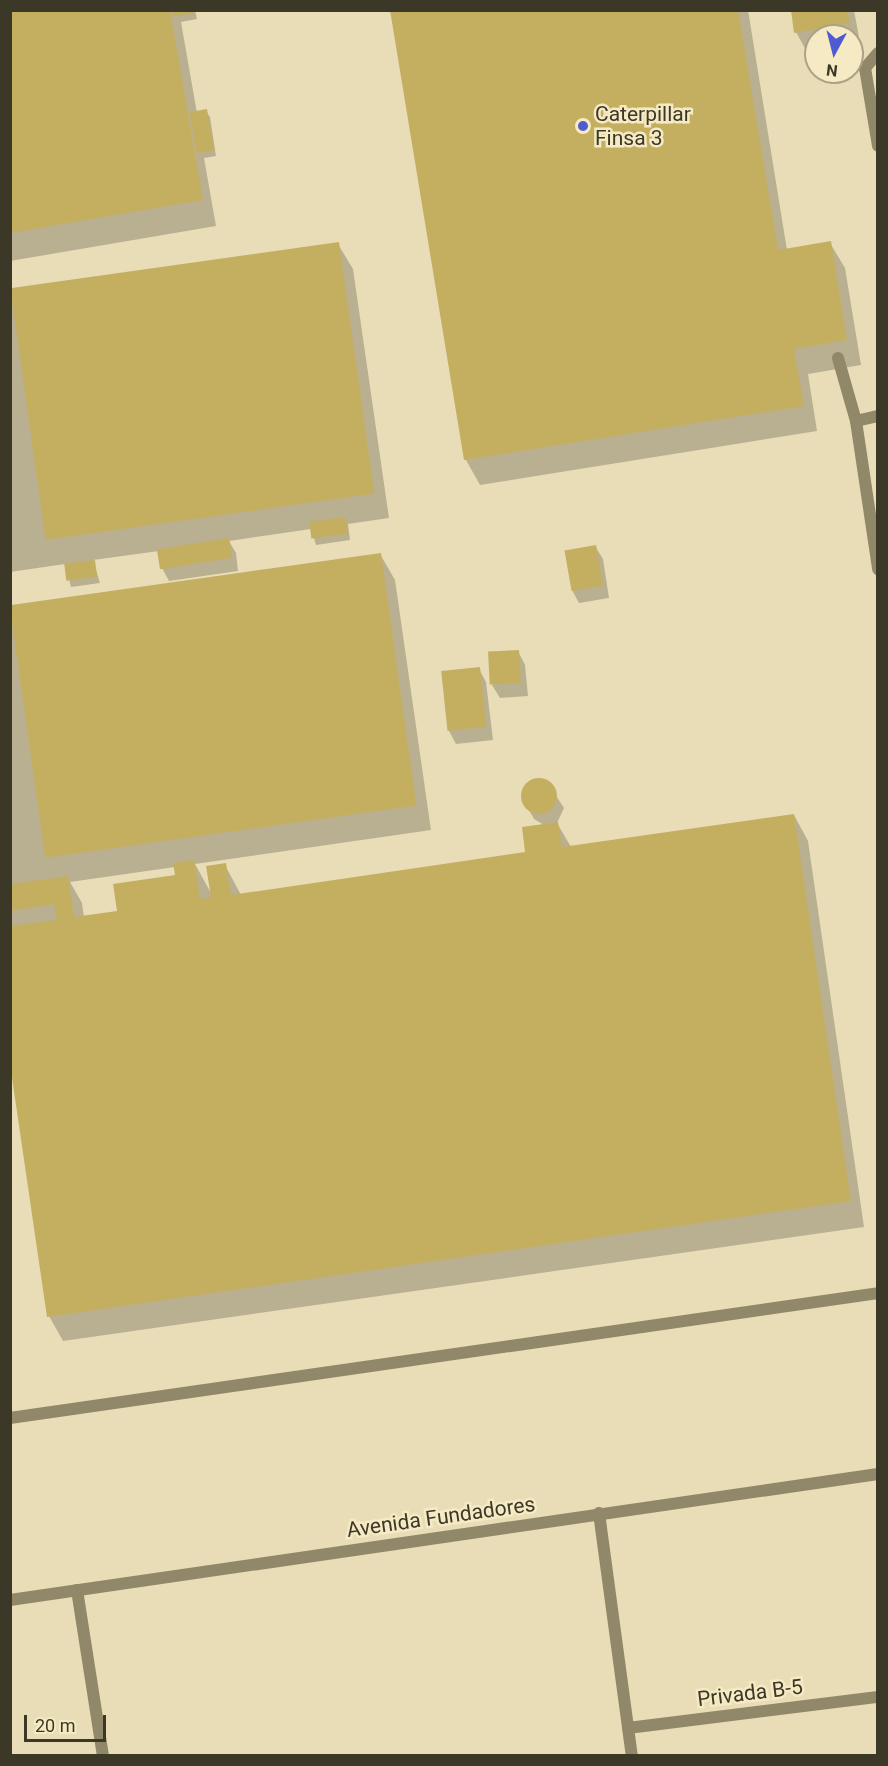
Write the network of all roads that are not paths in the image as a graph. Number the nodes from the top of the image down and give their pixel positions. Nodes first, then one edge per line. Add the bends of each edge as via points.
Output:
1 (878, 52) edge
2 (878, 146) edge
3 (838, 358) dead end
4 (878, 416) edge
5 (856, 421) junction
6 (878, 569) edge
7 (878, 1293) edge
8 (10, 1418) edge
9 (878, 1474) edge
10 (599, 1513) junction
11 (77, 1590) junction
12 (10, 1600) edge
13 (878, 1697) edge
14 (628, 1728) junction
15 (103, 1755) edge
16 (632, 1755) edge

1 - 2 street via 866,68
3 - 5 street
4 - 5 street
5 - 6 street
7 - 8 street
9 - 10 street, Avenida Fundadores
10 - 11 street, Avenida Fundadores
10 - 14 street
11 - 12 street, Avenida Fundadores
11 - 15 street
13 - 14 street, Privada B-5
14 - 16 street

